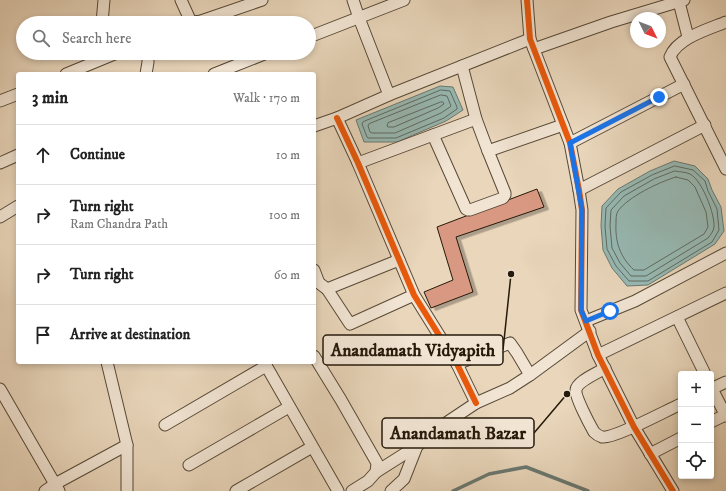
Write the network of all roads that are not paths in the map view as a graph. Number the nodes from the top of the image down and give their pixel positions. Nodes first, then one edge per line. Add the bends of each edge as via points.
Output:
1 (104, 0) edge
2 (181, 0) edge
3 (262, 0) edge
4 (353, 0) edge
5 (404, 0) edge
6 (527, 0) edge
7 (682, 1) edge
8 (103, 16) edge
9 (187, 16) edge
10 (216, 16) edge
11 (359, 18) junction
12 (726, 22) edge
13 (316, 34) edge
14 (688, 37) junction
15 (532, 44) junction
16 (98, 60) edge
17 (148, 60) edge
18 (255, 60) edge
19 (462, 66) junction
20 (240, 69) edge
21 (71, 72) edge
22 (146, 72) edge
23 (224, 72) edge
24 (684, 84) junction
25 (16, 95) edge
26 (389, 95) junction
27 (0, 101) edge
28 (337, 118) junction
29 (476, 119) junction
30 (316, 125) edge
31 (563, 125) junction
32 (705, 125) junction
33 (432, 136) junction
34 (570, 143) junction
35 (488, 151) junction
36 (16, 156) edge
37 (0, 163) edge
38 (358, 163) junction
39 (726, 169) edge
40 (579, 190) junction
41 (16, 207) edge
42 (0, 218) edge
43 (726, 253) edge
44 (399, 260) junction
45 (316, 275) edge
46 (327, 288) junction
47 (726, 293) edge
48 (414, 295) junction
49 (677, 316) junction
50 (588, 326) junction
51 (598, 355) junction
52 (316, 359) edge
53 (108, 364) edge
54 (265, 364) edge
55 (457, 364) junction
56 (605, 368) junction
57 (704, 371) edge
58 (530, 375) junction
59 (726, 382) edge
60 (714, 387) edge
61 (0, 389) edge
62 (714, 394) edge
63 (476, 403) junction
64 (678, 405) edge
65 (289, 407) junction
66 (726, 416) edge
67 (714, 421) edge
68 (165, 425) dead end
69 (634, 427) junction
70 (678, 440) edge
71 (127, 445) junction
72 (417, 446) junction
73 (312, 447) junction
74 (650, 454) junction
75 (189, 465) dead end
76 (376, 472) junction
77 (57, 487) edge
78 (333, 490) edge
79 (45, 491) edge
80 (127, 491) edge
81 (236, 491) edge
82 (352, 491) edge
83 (391, 491) edge
84 (673, 491) edge

1 - 8 street
2 - 9 street
3 - 10 street
4 - 11 street
5 - 11 street
6 - 15 street
7 - 14 street
7 - 15 street
11 - 13 street
11 - 26 street
12 - 14 street
14 - 24 street via 670,57
15 - 19 street
15 - 31 street
16 - 21 street
17 - 22 street
18 - 20 street
19 - 26 street
19 - 29 street
20 - 23 street
24 - 32 street
24 - 34 street
25 - 27 street
26 - 28 street
28 - 30 street
28 - 38 street
29 - 33 street
29 - 35 street
31 - 34 street
31 - 35 street
32 - 39 street
32 - 40 street
33 - 35 street via 464,207 468,210 503,198 505,195
33 - 38 street
34 - 40 street
36 - 37 street
38 - 44 street
40 - 50 street via 582,210 581,310
41 - 42 street
43 - 50 street
44 - 46 street
44 - 48 street
45 - 46 street via 319,283
46 - 48 street via 350,324
47 - 49 street
48 - 55 street
49 - 51 street
49 - 57 street
50 - 51 street
50 - 58 street
51 - 56 street
52 - 76 street via 377,463
53 - 71 street
54 - 65 street
54 - 68 street
55 - 58 street via 510,343
55 - 63 street
56 - 69 street
56 - 69 street via 580,382 576,389 577,399 595,433 601,437
58 - 63 street via 510,388
59 - 60 street
61 - 77 street
62 - 66 street
63 - 72 street via 436,429
64 - 69 street
65 - 73 street
65 - 75 street
66 - 67 street
69 - 74 street
70 - 74 street
71 - 77 street
71 - 80 street
72 - 76 street
72 - 83 street via 404,479
73 - 78 street
73 - 81 street
74 - 84 street
76 - 82 street via 368,481
77 - 79 street

